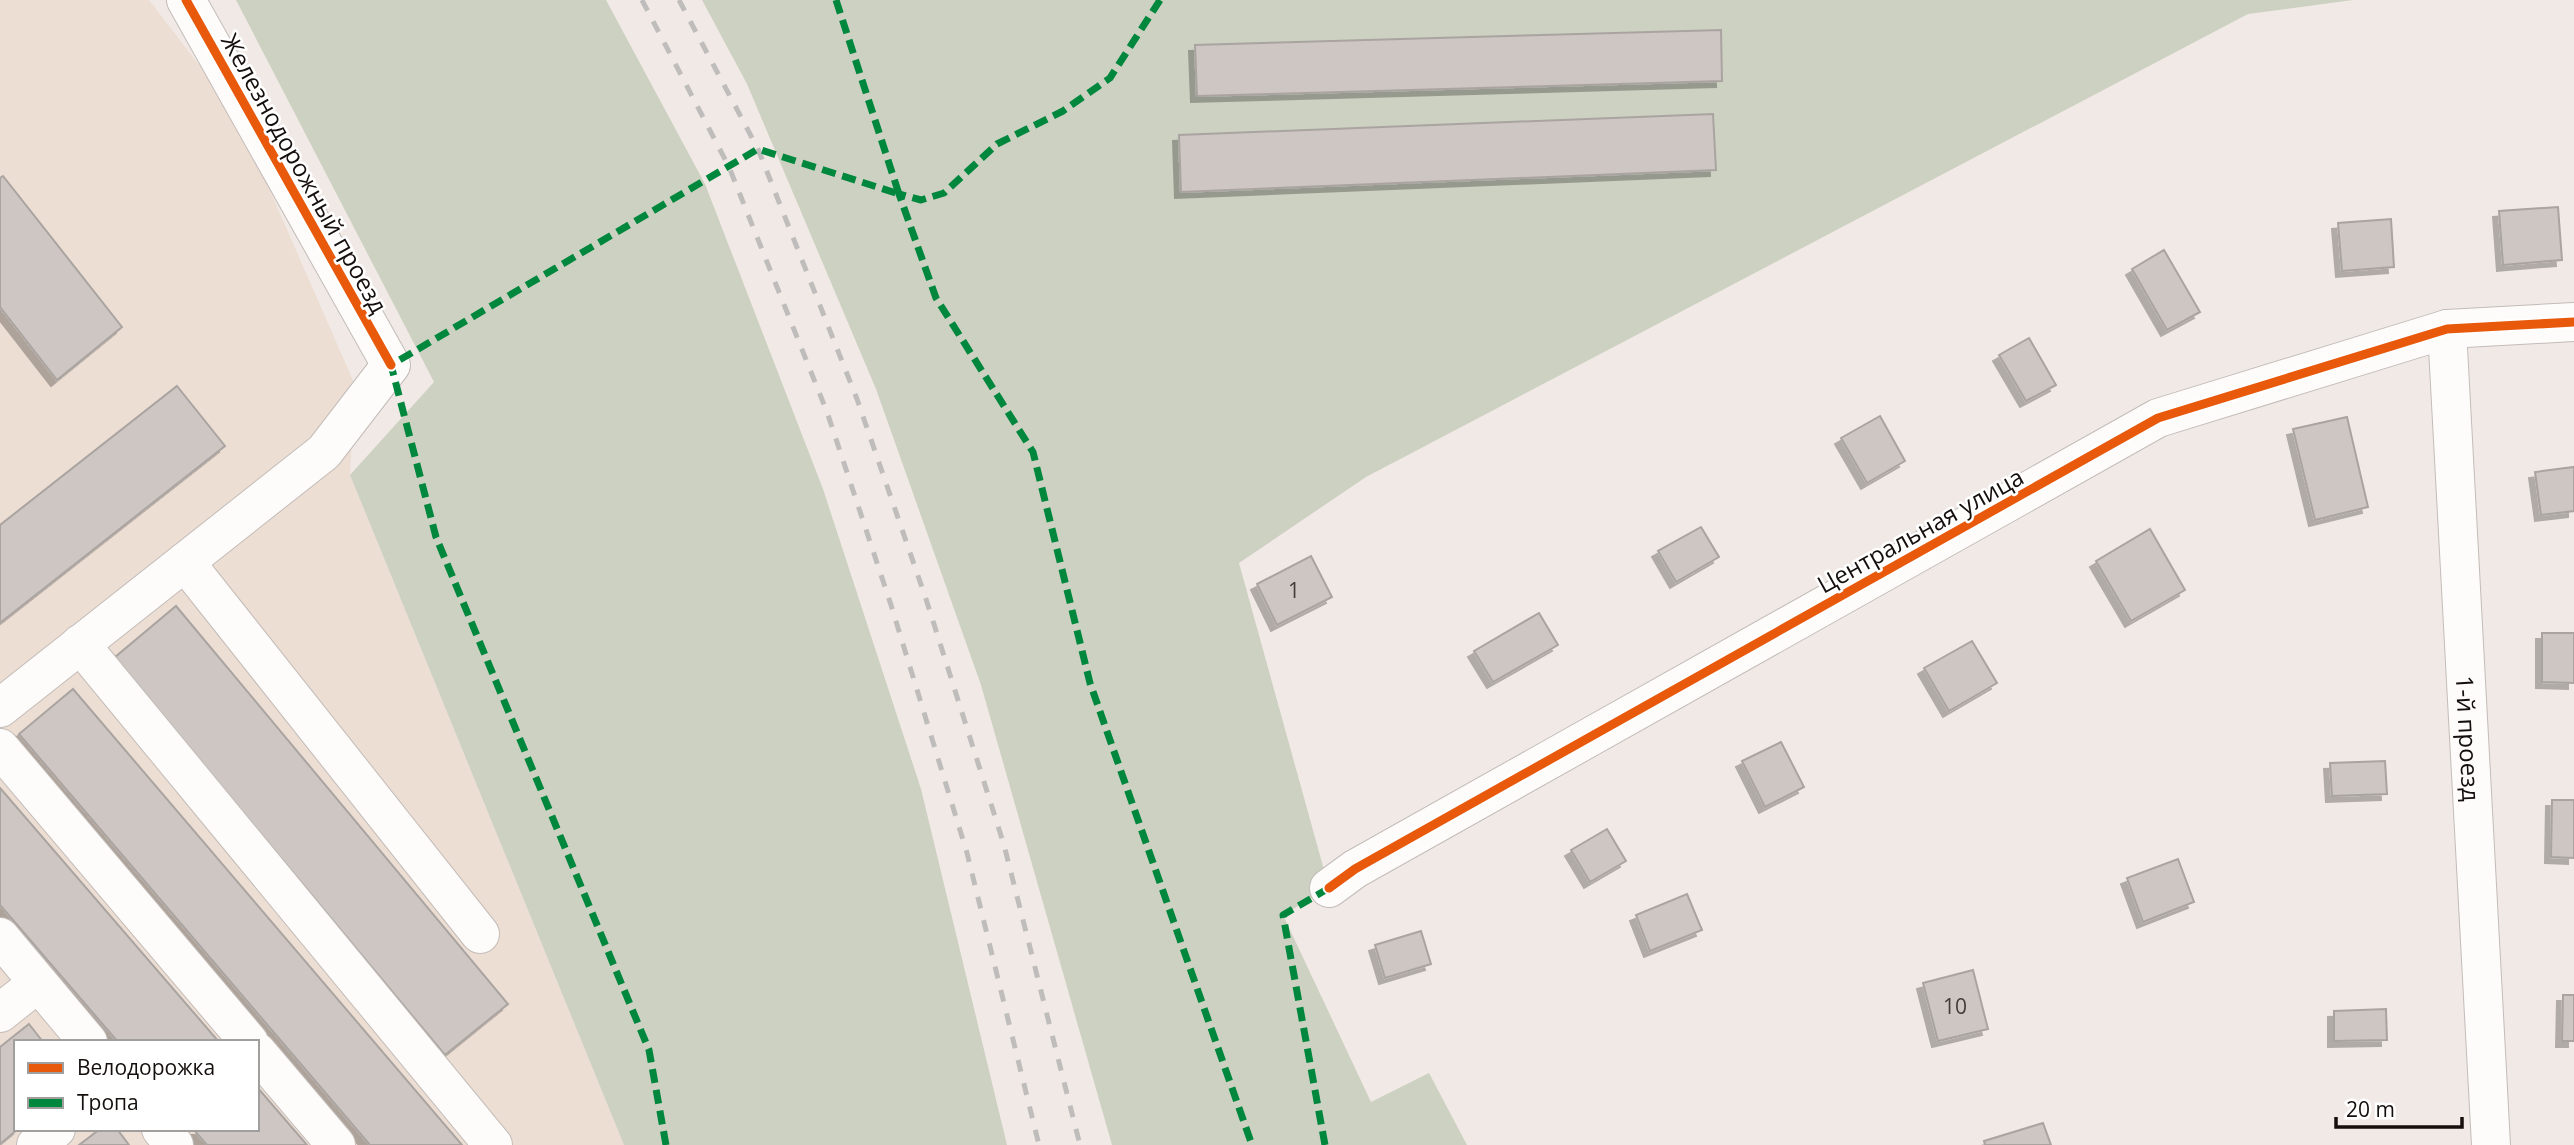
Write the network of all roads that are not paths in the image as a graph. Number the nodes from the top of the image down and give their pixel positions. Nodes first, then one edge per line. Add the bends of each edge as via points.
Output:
1 (186, 0) edge
2 (2574, 322) edge
3 (2447, 329) junction
4 (185, 562) junction
5 (80, 644) junction
6 (0, 708) edge
7 (0, 748) edge
8 (1329, 888) dead end
9 (480, 934) dead end
10 (0, 937) edge
11 (38, 982) junction
12 (0, 1013) edge
13 (86, 1040) edge
14 (247, 1040) edge
15 (259, 1054) edge
16 (54, 1131) edge
17 (163, 1131) edge
18 (36, 1145) edge
19 (174, 1145) edge
20 (337, 1145) edge
21 (493, 1145) edge
22 (2491, 1145) edge

1 - 4 street, Железнодорожный проезд via 391,365 324,452
2 - 3 street, Центральная улица
3 - 8 street, Центральная улица via 2158,418 1355,869
3 - 22 street, 1-й проезд
4 - 5 street
4 - 9 street
5 - 6 street
5 - 21 street
7 - 14 street
10 - 11 street
11 - 12 street
11 - 13 street
15 - 20 street
16 - 18 street
17 - 19 street

